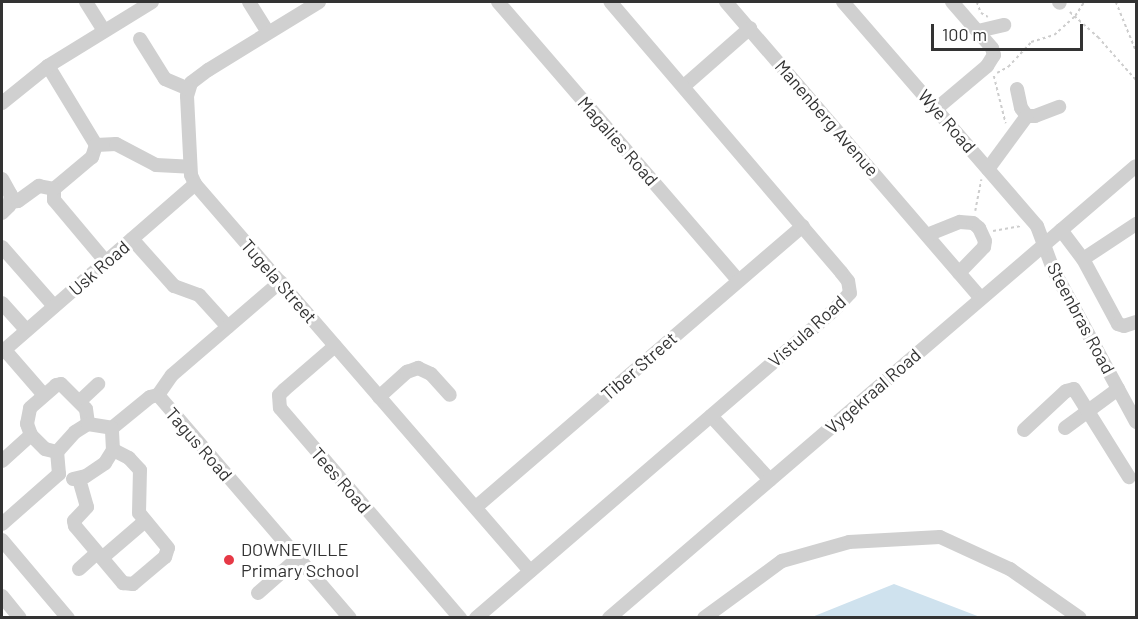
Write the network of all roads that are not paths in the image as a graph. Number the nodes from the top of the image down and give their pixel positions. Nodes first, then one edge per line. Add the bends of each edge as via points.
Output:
1 (86, 2) edge
2 (152, 2) edge
3 (249, 2) edge
4 (319, 2) edge
5 (498, 2) edge
6 (610, 2) edge
7 (726, 2) edge
8 (843, 2) edge
9 (952, 2) edge
10 (1004, 25) road end
11 (750, 28) junction
12 (104, 31) junction
13 (978, 31) junction
14 (268, 33) junction
15 (140, 39) dead end
16 (48, 66) junction
17 (684, 86) junction
18 (188, 89) junction
19 (1017, 89) dead end
20 (2, 103) edge
21 (1059, 107) dead end
22 (936, 109) junction
23 (1027, 116) junction
24 (96, 145) junction
25 (1137, 166) edge
26 (190, 167) junction
27 (988, 170) junction
28 (2, 179) edge
29 (195, 184) junction
30 (54, 189) junction
31 (10, 202) junction
32 (2, 213) edge
33 (1137, 224) edge
34 (803, 226) junction
35 (1062, 230) junction
36 (927, 235) junction
37 (132, 239) junction
38 (1045, 244) junction
39 (2, 247) edge
40 (1083, 259) junction
41 (106, 262) junction
42 (959, 273) junction
43 (738, 280) junction
44 (280, 282) junction
45 (981, 298) junction
46 (2, 303) edge
47 (54, 306) junction
48 (1137, 322) edge
49 (228, 327) junction
50 (26, 330) junction
51 (335, 346) junction
52 (3, 350) edge
53 (98, 384) dead end
54 (1118, 388) junction
55 (44, 395) junction
56 (158, 395) junction
57 (450, 395) dead end
58 (379, 397) junction
59 (80, 401) junction
60 (1088, 410) junction
61 (711, 416) junction
62 (1137, 422) edge
63 (88, 424) junction
64 (111, 428) junction
65 (1065, 428) dead end
66 (1024, 430) dead end
67 (31, 435) junction
68 (113, 450) junction
69 (57, 452) junction
70 (2, 461) edge
71 (59, 474) junction
72 (1129, 477) dead end
73 (79, 479) junction
74 (770, 480) junction
75 (476, 507) junction
76 (145, 521) junction
77 (2, 524) edge
78 (2, 540) edge
79 (99, 556) junction
80 (298, 558) junction
81 (79, 569) dead end
82 (530, 571) junction
83 (258, 593) dead end
84 (2, 596) edge
85 (20, 618) edge
86 (68, 618) edge
87 (350, 618) edge
88 (460, 618) edge
89 (476, 618) edge
90 (609, 618) edge
91 (704, 618) edge
92 (1080, 618) edge

1 - 12 street
2 - 12 street
3 - 14 street
4 - 14 street
5 - 43 street, Magalies Road
6 - 17 street, Vistula Road
7 - 11 street, Manenberg Avenue
8 - 22 street, Wye Road
9 - 13 street
10 - 13 street
11 - 17 street
11 - 36 street, Manenberg Avenue
12 - 16 street
13 - 22 street via 993,49 990,62
14 - 18 street via 197,77
15 - 18 street via 165,79
16 - 20 street
16 - 24 street
17 - 34 street, Vistula Road
18 - 26 street, Tugela Street
19 - 23 street
21 - 23 street
22 - 27 street, Wye Road
23 - 27 street
24 - 26 street via 116,144 156,165
24 - 30 street via 92,157
25 - 35 street, Vygekraal Road
26 - 29 street, Tugela Street
27 - 38 street, Wye Road via 1037,226
28 - 31 street via 8,187
29 - 37 street, Usk Road
29 - 44 street, Tugela Street
30 - 31 street via 39,186
30 - 41 street via 57,205
31 - 32 street
33 - 40 street
34 - 43 street, Tiber Street
34 - 61 street, Vistula Road via 848,281 850,293
35 - 38 street, Vygekraal Road
35 - 40 street
36 - 42 street, Manenberg Avenue
36 - 42 street via 960,222 978,228 985,241 981,253
37 - 41 street, Usk Road
37 - 49 street via 168,280 199,295
38 - 45 street, Vygekraal Road
38 - 54 street, Steenbras Road via 1053,269
39 - 47 street
40 - 48 street via 1118,324
41 - 47 street, Usk Road
42 - 45 street, Manenberg Avenue
43 - 75 street, Tiber Street
44 - 49 street, Tagus Road
44 - 51 street, Tugela Street
45 - 74 street, Vygekraal Road
46 - 50 street
47 - 50 street, Usk Road
49 - 56 street, Tagus Road via 172,375
50 - 52 street, Usk Road
51 - 58 street, Tugela Street
51 - 88 street, Tees Road via 279,395 280,408
52 - 55 street
53 - 59 street
54 - 60 street
54 - 62 street, Steenbras Road
55 - 59 street via 61,384
55 - 67 street via 28,412
56 - 64 street
56 - 80 street, Tagus Road
57 - 58 street via 431,374 418,368 407,372
58 - 75 street, Tugela Street
59 - 63 street
60 - 65 street
60 - 66 street via 1070,388
60 - 72 street
61 - 74 street
61 - 82 street, Vistula Road
63 - 64 street
63 - 69 street
64 - 68 street
67 - 69 street via 45,449
67 - 70 street
68 - 73 street via 105,463
68 - 76 street via 129,458 140,470 139,511
69 - 71 street
71 - 73 street
71 - 77 street
73 - 79 street via 87,507 74,524
74 - 90 street, Vygekraal Road
75 - 82 street, Tugela Street
76 - 79 street
76 - 79 street via 168,551 130,585 123,583
78 - 86 street
79 - 81 street
80 - 83 street
80 - 87 street, Tagus Road
82 - 89 street, Vistula Road
84 - 85 street
91 - 92 street via 782,561 849,542 940,537 1010,569

